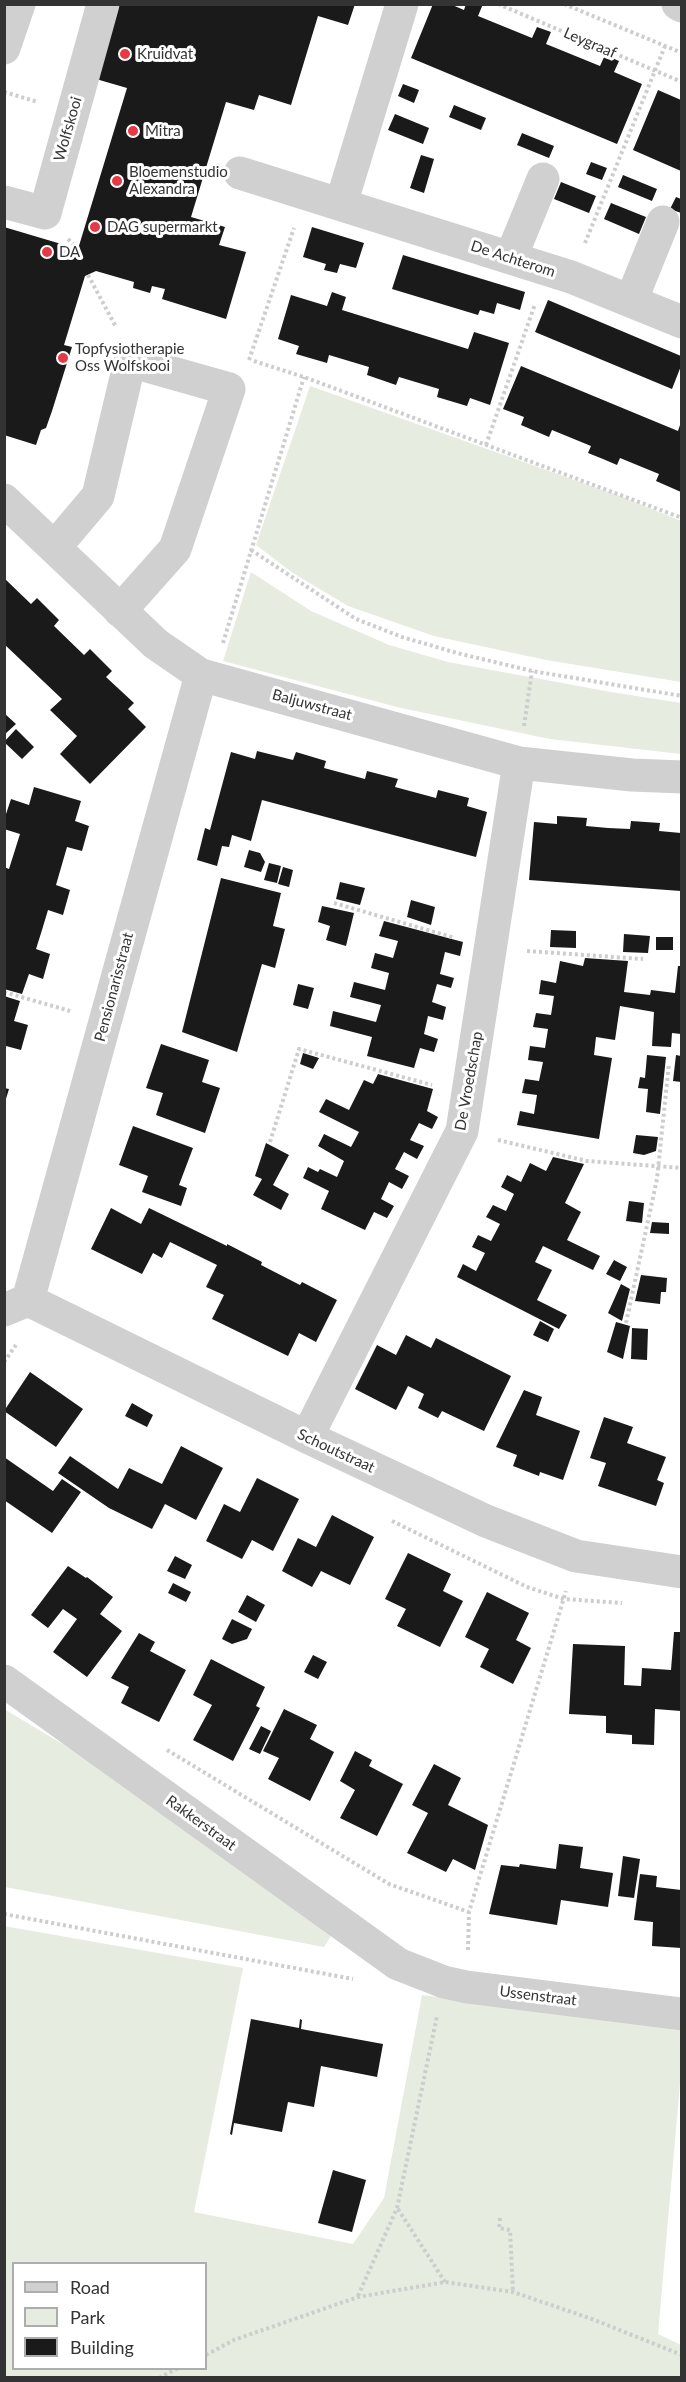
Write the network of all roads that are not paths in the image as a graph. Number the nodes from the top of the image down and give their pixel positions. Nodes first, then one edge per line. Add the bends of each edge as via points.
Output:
1 (19, 4) edge
2 (103, 4) edge
3 (402, 4) edge
4 (4, 48) edge
5 (240, 173) dead end
6 (543, 179) dead end
7 (4, 202) edge
8 (341, 204) junction
9 (663, 222) dead end
10 (511, 258) junction
11 (630, 301) junction
12 (681, 322) edge
13 (4, 500) edge
14 (55, 547) junction
15 (120, 611) junction
16 (207, 676) junction
17 (519, 763) junction
18 (681, 777) edge
19 (16, 1305) edge
20 (307, 1437) junction
21 (681, 1572) edge
22 (4, 1681) edge
23 (398, 1964) joint
24 (681, 2014) edge

1 - 4 street
2 - 7 street, Wolfskooi via 45,213
3 - 8 street
5 - 8 street, De Achterom
6 - 10 street
8 - 10 street, De Achterom
9 - 11 street
10 - 11 street, De Achterom
11 - 12 street, De Achterom
13 - 14 street, Baljuwstraat
14 - 15 street, Baljuwstraat
14 - 15 street via 98,496 130,361 229,389 175,549
15 - 16 street, Baljuwstraat via 156,644
16 - 17 street, Baljuwstraat
16 - 19 street, Pensionarisstraat
17 - 18 street, Baljuwstraat
17 - 20 street, De Vroedschap via 462,1131
19 - 20 street, Schoutstraat
20 - 21 street, Schoutstraat via 486,1521 576,1556
22 - 23 street, Rakkerstraat
23 - 24 street, Ussenstraat via 456,1985

